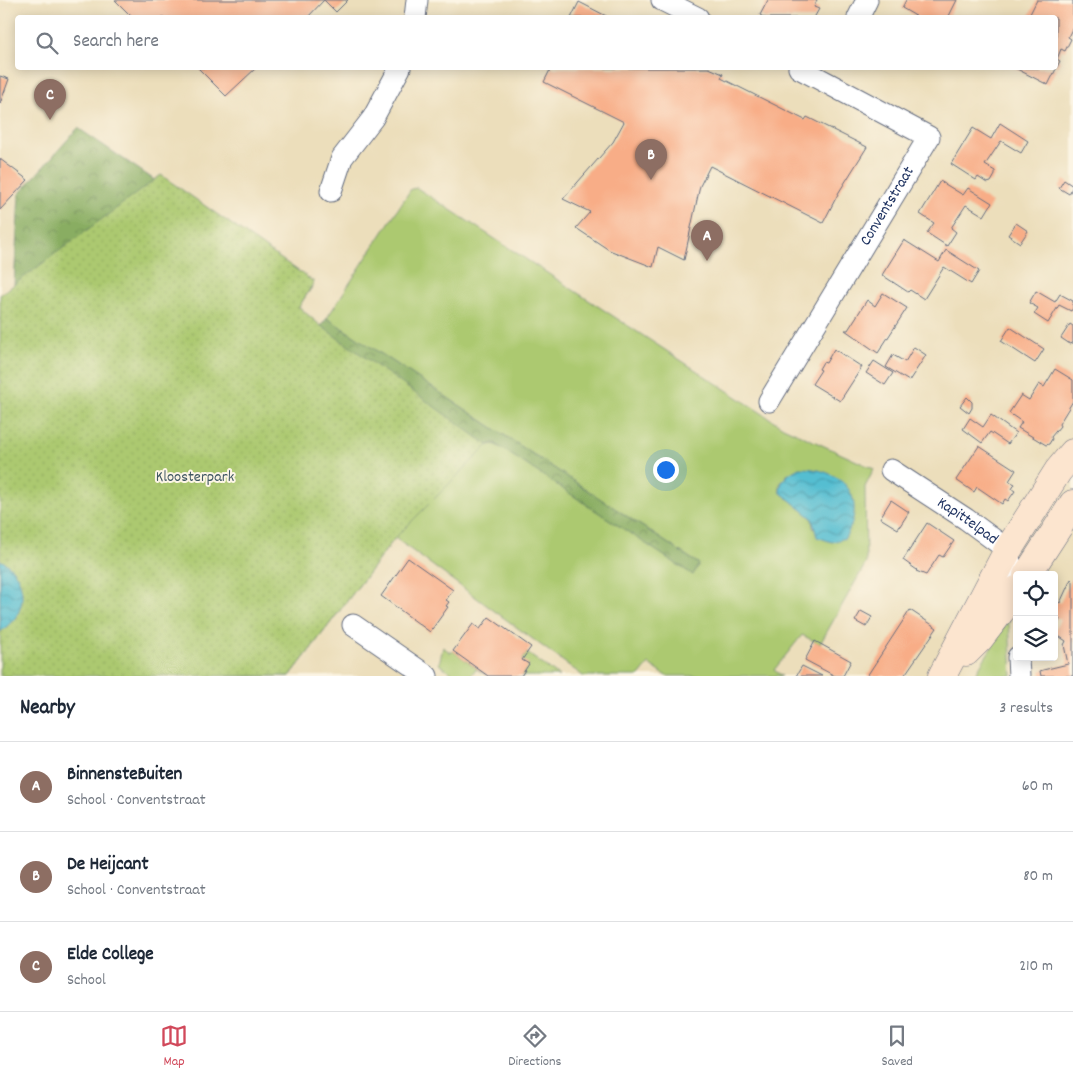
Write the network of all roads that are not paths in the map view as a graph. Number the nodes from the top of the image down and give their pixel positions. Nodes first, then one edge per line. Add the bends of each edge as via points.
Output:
1 (418, 0) edge
2 (662, 0) edge
3 (867, 0) edge
4 (416, 15) edge
5 (692, 15) edge
6 (860, 15) edge
7 (399, 70) edge
8 (810, 70) edge
9 (829, 74) edge
10 (331, 191) dead end
11 (769, 401) dead end
12 (1068, 468) edge
13 (891, 470) dead end
14 (1073, 504) edge
15 (1008, 550) junction
16 (1014, 571) edge
17 (1029, 571) edge
18 (1013, 594) edge
19 (353, 625) dead end
20 (1018, 661) edge
21 (427, 676) edge
22 (942, 676) edge
23 (1019, 676) edge

1 - 4 street
2 - 5 street
3 - 6 street
7 - 10 street via 373,118 342,158
8 - 9 street, Conventstraat
9 - 11 street, Conventstraat via 929,137
12 - 15 main road
13 - 15 street, Kapittelpad
14 - 17 main road
15 - 16 street, Kapittelpad
15 - 22 main road
18 - 22 main road via 980,638
19 - 21 street
20 - 23 street

